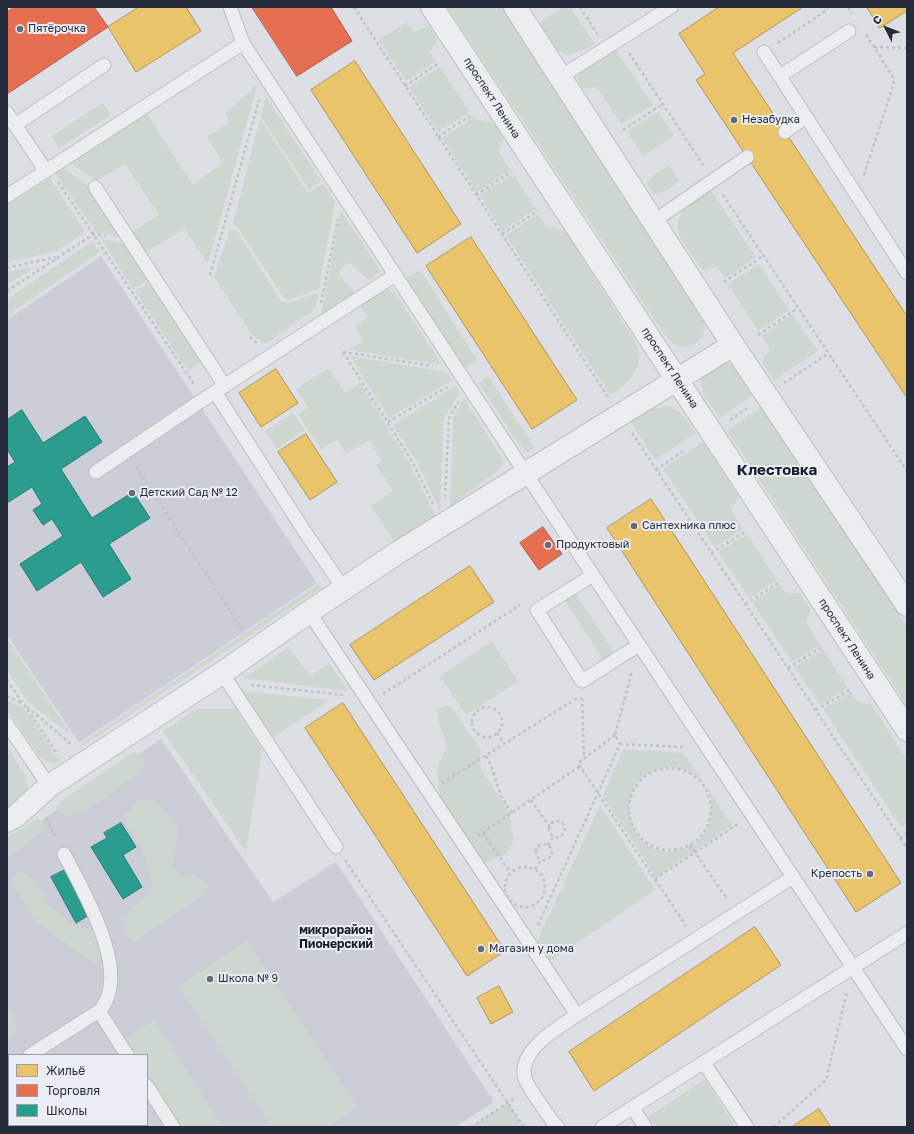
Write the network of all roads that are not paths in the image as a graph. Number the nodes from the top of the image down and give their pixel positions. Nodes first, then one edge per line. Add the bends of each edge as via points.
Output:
1 (230, 7) edge
2 (432, 7) edge
3 (515, 7) edge
4 (671, 7) edge
5 (849, 31) dead end
6 (243, 43) junction
7 (764, 52) road end
8 (104, 65) dead end
9 (780, 76) junction
10 (560, 77) junction
11 (7, 113) edge
12 (806, 117) junction
13 (15, 125) junction
14 (785, 132) dead end
15 (747, 157) dead end
16 (47, 170) junction
17 (95, 187) dead end
18 (7, 196) edge
19 (654, 221) junction
20 (907, 273) edge
21 (395, 275) junction
22 (733, 345) junction
23 (677, 380) junction
24 (220, 389) junction
25 (96, 472) dead end
26 (526, 474) junction
27 (593, 575) junction
28 (344, 589) junction
29 (907, 605) edge
30 (309, 612) junction
31 (639, 645) junction
32 (225, 678) junction
33 (7, 724) edge
34 (907, 730) edge
35 (46, 781) junction
36 (7, 821) edge
37 (336, 847) road end
38 (64, 854) road end
39 (793, 877) junction
40 (907, 934) edge
41 (853, 967) junction
42 (99, 1011) junction
43 (578, 1015) junction
44 (907, 1049) edge
45 (32, 1054) edge
46 (126, 1054) edge
47 (704, 1063) junction
48 (148, 1088) edge
49 (633, 1108) junction
50 (173, 1127) edge
51 (558, 1127) edge
52 (602, 1127) edge
53 (645, 1127) edge
54 (747, 1127) edge

1 - 6 lane
2 - 23 street, проспект Ленина
3 - 10 street
4 - 10 lane
5 - 9 lane
6 - 16 lane
6 - 21 lane
7 - 9 lane
8 - 13 lane
9 - 12 lane
10 - 19 street
11 - 13 lane
12 - 14 lane
12 - 20 lane
13 - 16 lane
15 - 19 lane
16 - 18 lane
17 - 24 lane
19 - 22 street
21 - 24 lane
21 - 26 lane
22 - 23 street
22 - 29 street
23 - 26 street
23 - 34 street, проспект Ленина
24 - 25 lane
24 - 28 lane via 306,532
26 - 27 lane
26 - 28 street via 397,553
27 - 31 lane
27 - 31 lane via 537,610 582,681
28 - 30 street
30 - 32 street
30 - 43 lane
31 - 39 lane
32 - 35 street
32 - 37 lane
33 - 35 lane
35 - 36 street
38 - 42 lane via 95,914 105,943 110,984 104,1006
39 - 41 lane
39 - 43 lane
40 - 41 lane
41 - 44 lane
41 - 47 lane
42 - 45 lane
42 - 46 lane
43 - 51 lane via 535,1046 528,1057 525,1070 527,1082
47 - 49 lane
47 - 54 lane
48 - 50 lane
49 - 52 lane
49 - 53 lane

